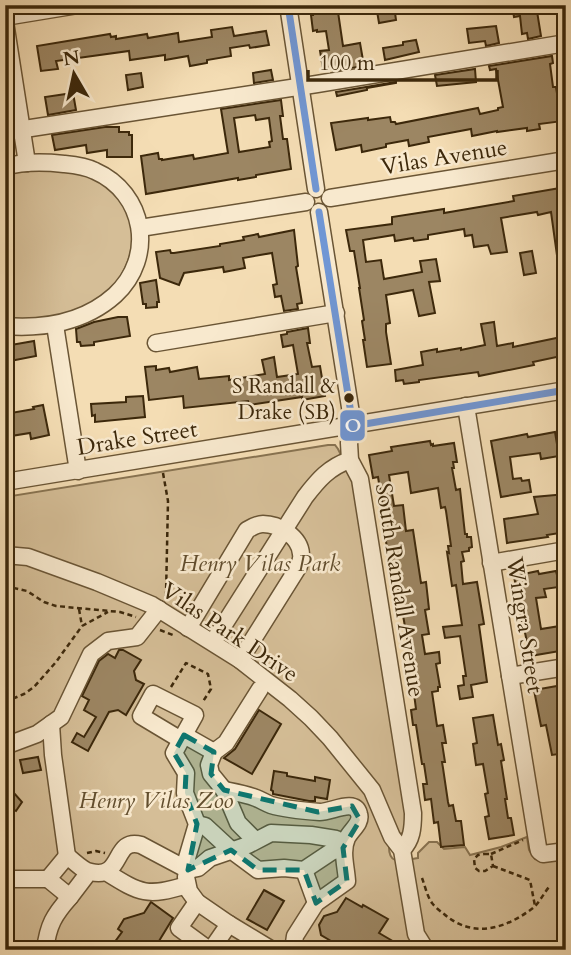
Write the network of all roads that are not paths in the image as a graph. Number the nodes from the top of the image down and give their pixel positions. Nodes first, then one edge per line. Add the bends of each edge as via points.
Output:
1 (78, 5) edge
2 (288, 5) edge
3 (565, 5) edge
4 (566, 12) edge
5 (5, 19) edge
6 (566, 43) edge
7 (300, 87) junction
8 (13, 131) edge
9 (566, 160) edge
10 (27, 163) junction
11 (5, 166) edge
12 (318, 200) junction
13 (140, 228) junction
14 (336, 313) junction
15 (55, 324) junction
16 (5, 326) edge
17 (156, 344) dead end
18 (566, 390) edge
19 (466, 406) junction
20 (352, 425) junction
21 (350, 460) junction
22 (78, 471) junction
23 (5, 482) edge
24 (284, 530) junction
25 (566, 550) edge
26 (5, 555) edge
27 (491, 562) junction
28 (159, 609) junction
29 (188, 628) junction
30 (214, 642) junction
31 (240, 660) junction
32 (566, 667) edge
33 (510, 676) junction
34 (260, 689) dead end
35 (51, 723) junction
36 (183, 738) junction
37 (5, 746) edge
38 (214, 752) junction
39 (224, 790) junction
40 (378, 803) junction
41 (359, 812) junction
42 (197, 824) junction
43 (255, 840) junction
44 (343, 848) junction
45 (231, 850) junction
46 (402, 850) junction
47 (566, 851) edge
48 (69, 858) junction
49 (304, 870) junction
50 (98, 872) junction
51 (187, 877) junction
52 (5, 879) edge
53 (48, 879) junction
54 (70, 897) junction
55 (197, 902) junction
56 (316, 902) junction
57 (229, 924) junction
58 (45, 950) edge
59 (210, 950) edge
60 (272, 950) edge
61 (293, 950) edge
62 (426, 950) edge

1 - 5 street
2 - 7 street, South Randall Avenue
3 - 4 street
5 - 8 street
6 - 7 street
7 - 8 street
7 - 12 street, South Randall Avenue
8 - 10 street
9 - 12 street, Vilas Avenue
10 - 11 street
10 - 13 street via 80,166 101,174 123,192
12 - 13 street, Vilas Avenue
12 - 14 street, South Randall Avenue
13 - 15 street via 136,265 116,294 94,310
14 - 17 street
14 - 20 street, South Randall Avenue
15 - 16 street
15 - 22 street
18 - 19 street, Drake Street
19 - 20 street, Drake Street
19 - 27 street, Wingra Street
20 - 21 street, South Randall Avenue
20 - 22 street, Drake Street
21 - 24 street via 316,482
21 - 46 street, South Randall Avenue via 360,479 411,797 412,834
22 - 23 street, Drake Street
24 - 29 street via 259,524 247,530
24 - 30 street
24 - 31 street via 296,541 299,566
25 - 27 street
26 - 28 street, Vilas Park Drive via 28,557
27 - 33 street, Wingra Street
28 - 29 street, Vilas Park Drive
28 - 35 street via 137,637 108,641 91,654 61,717
29 - 30 street, Vilas Park Drive
30 - 31 street, Vilas Park Drive
31 - 40 street, Vilas Park Drive via 311,718 348,759
32 - 33 street
33 - 47 street, Wingra Street via 533,845 543,854
34 - 38 street via 226,743
35 - 37 street via 37,734
35 - 48 street
36 - 36 street via 141,716 153,694 195,715
36 - 38 street
36 - 42 street via 174,753 186,773 185,793
38 - 39 street via 211,775
39 - 41 street via 270,805 318,812 348,806
39 - 43 street via 238,823
40 - 41 street
40 - 46 street, Vilas Park Drive
41 - 44 street via 358,823
42 - 45 street
42 - 51 street via 187,858
43 - 44 street via 271,833 311,835 336,839
43 - 45 street
44 - 49 street
44 - 56 street via 347,881
45 - 49 street via 258,870
45 - 51 street via 210,858
46 - 62 street via 416,934
48 - 50 street
48 - 53 street
49 - 56 street
50 - 51 street via 140,891 160,892
50 - 51 street via 113,867 127,845 137,844
50 - 54 street
51 - 55 street
52 - 53 street
53 - 54 street
54 - 58 street via 47,930
55 - 57 street
55 - 59 street via 178,928
56 - 61 street
57 - 59 street
57 - 60 street

